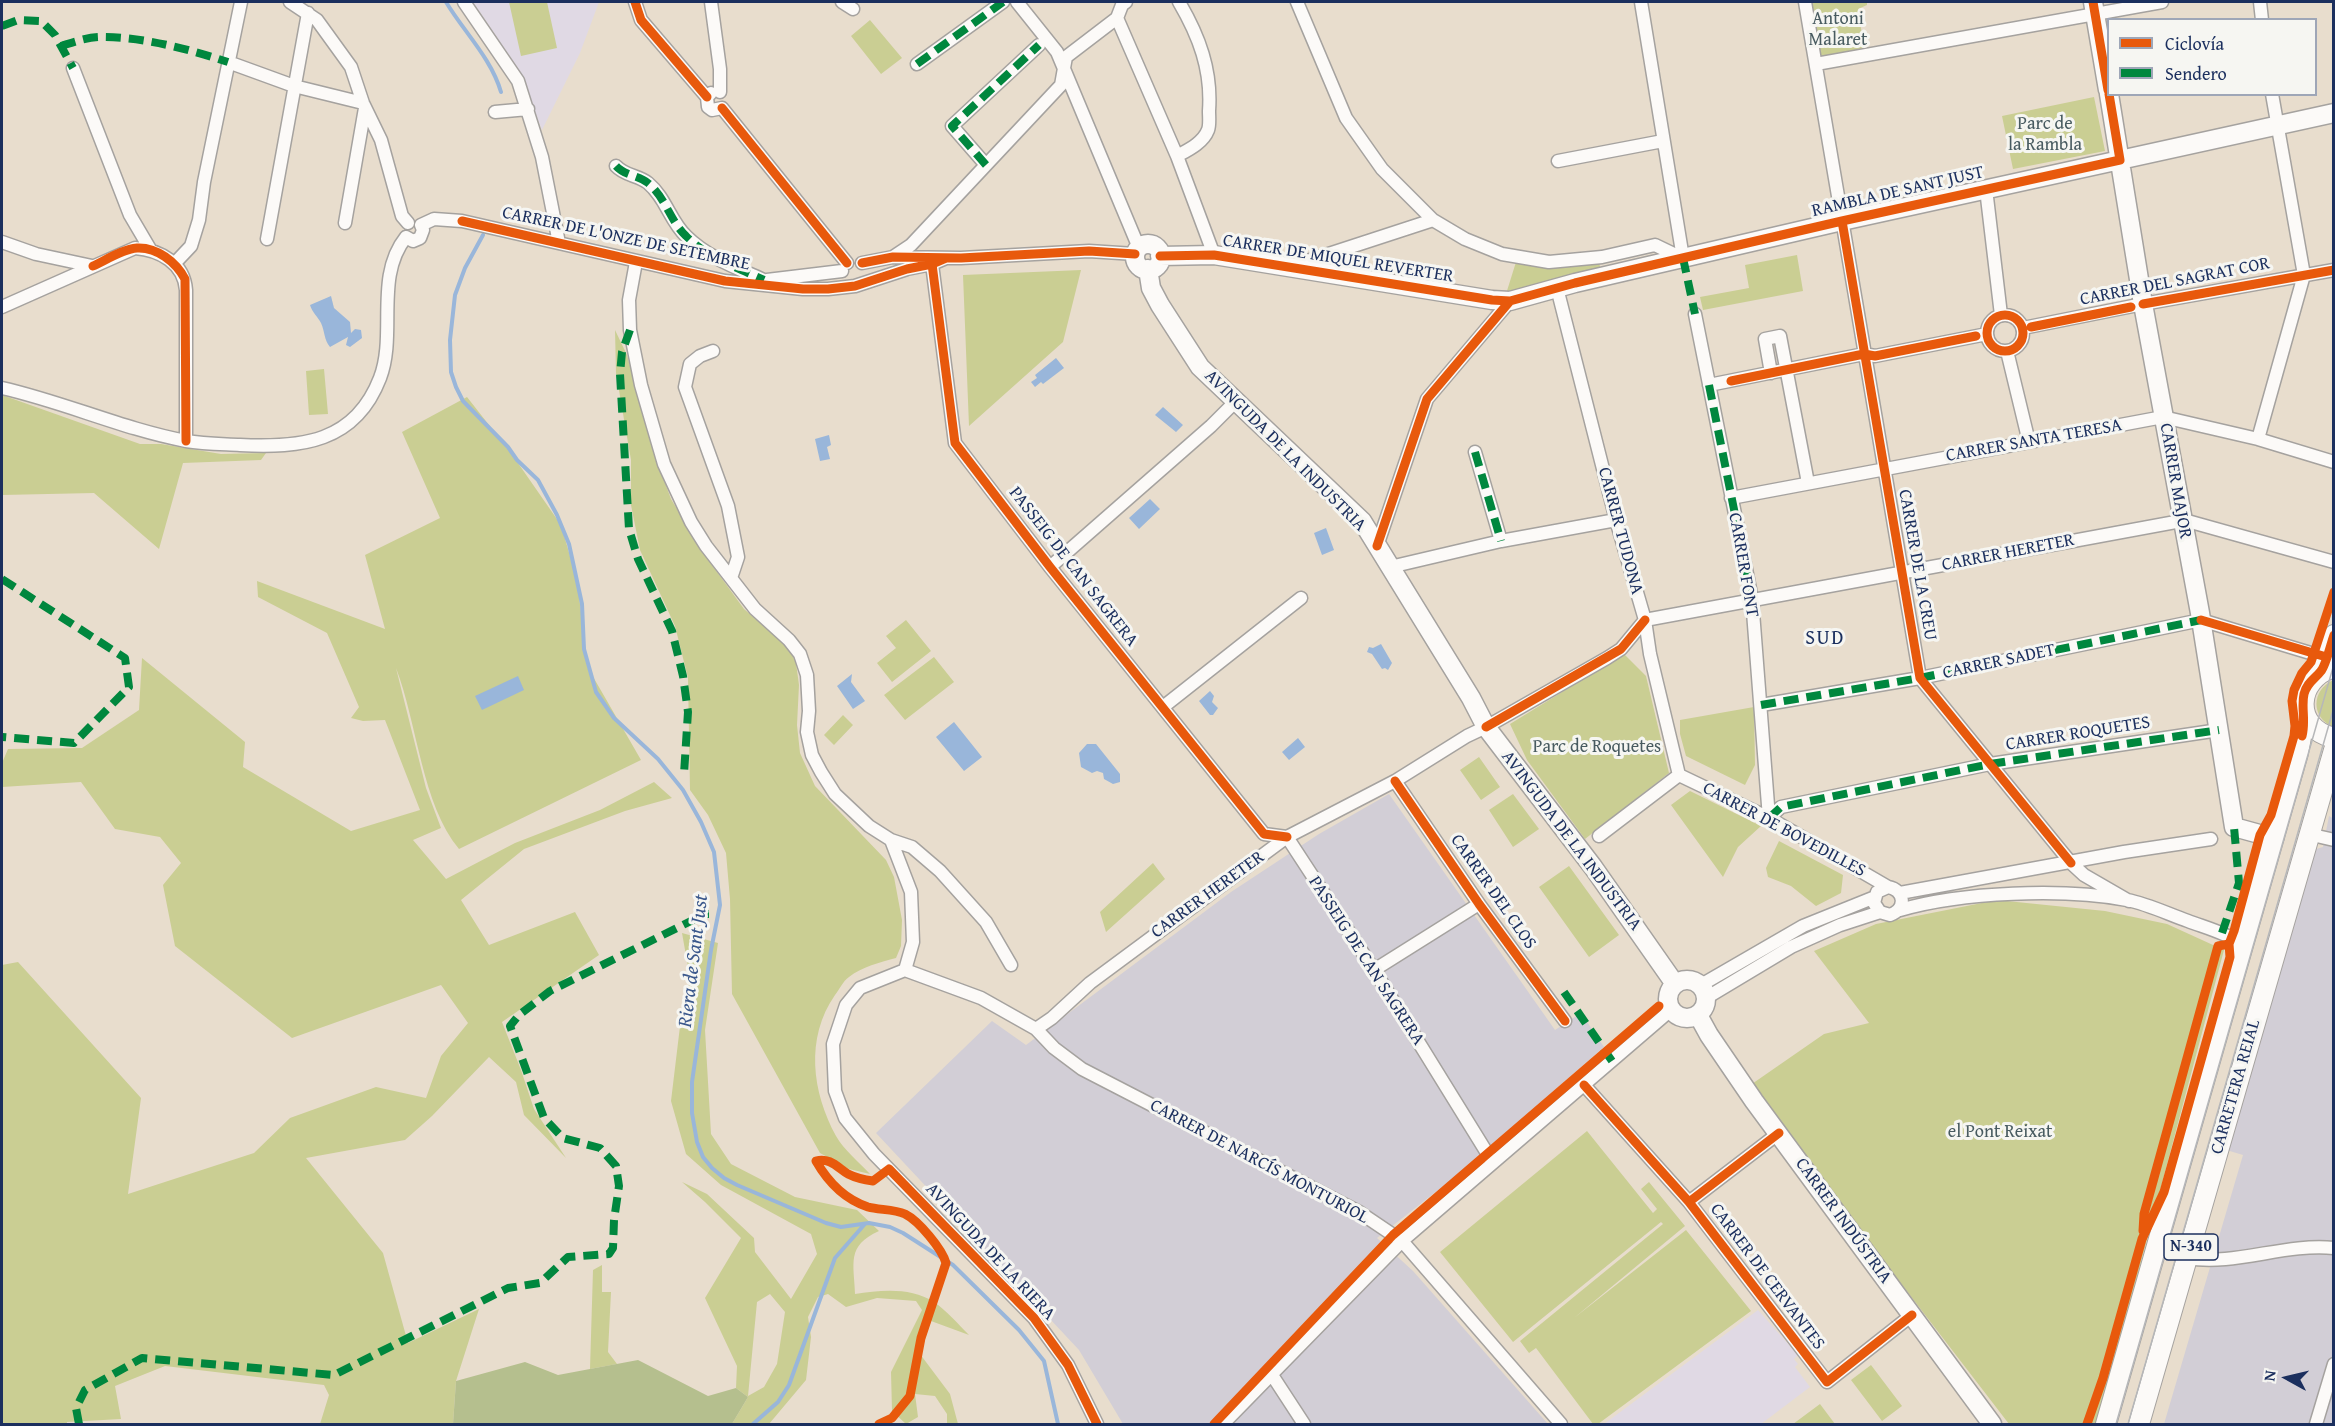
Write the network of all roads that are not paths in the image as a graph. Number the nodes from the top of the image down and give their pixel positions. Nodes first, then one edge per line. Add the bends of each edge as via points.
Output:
1 (241, 2) edge
2 (290, 2) edge
3 (464, 2) edge
4 (635, 2) edge
5 (711, 2) edge
6 (842, 2) edge
7 (1003, 2) edge
8 (1017, 2) edge
9 (1126, 2) edge
10 (1179, 2) edge
11 (1298, 2) edge
12 (1641, 2) edge
13 (1805, 2) edge
14 (2162, 2) edge
15 (2260, 2) edge
16 (2094, 8) edge
17 (853, 9) dead end
18 (308, 13) junction
19 (1118, 18) junction
20 (2262, 18) edge
21 (1039, 45) dead end
22 (228, 62) junction
23 (917, 64) dead end
24 (1816, 64) junction
25 (73, 68) dead end
26 (1063, 70) junction
27 (2107, 79) edge
28 (294, 86) junction
29 (720, 92) junction
30 (2109, 96) edge
31 (2272, 96) edge
32 (707, 97) junction
33 (364, 106) junction
34 (722, 108) junction
35 (528, 109) junction
36 (495, 112) dead end
37 (2334, 113) edge
38 (2277, 125) junction
39 (1663, 141) junction
40 (1177, 156) junction
41 (2120, 160) junction
42 (1558, 161) dead end
43 (986, 165) junction
44 (615, 166) dead end
45 (1986, 189) junction
46 (1433, 220) junction
47 (1842, 221) junction
48 (345, 223) dead end
49 (414, 224) junction
50 (406, 237) junction
51 (267, 239) dead end
52 (2, 242) edge
53 (559, 243) junction
54 (150, 249) junction
55 (1137, 251) junction
56 (1214, 255) junction
57 (893, 257) junction
58 (1602, 257) junction
59 (946, 258) junction
60 (1683, 258) junction
61 (636, 262) junction
62 (862, 263) junction
63 (1154, 263) junction
64 (174, 264) junction
65 (932, 264) junction
66 (93, 266) junction
67 (844, 267) junction
68 (1288, 267) junction
69 (2334, 270) edge
70 (1614, 274) junction
71 (2304, 275) junction
72 (764, 280) junction
73 (745, 282) junction
74 (859, 284) junction
75 (1557, 288) junction
76 (1510, 301) junction
77 (2143, 304) junction
78 (2, 307) edge
79 (1695, 314) dead end
80 (2001, 315) junction
81 (2023, 328) junction
82 (1987, 334) junction
83 (713, 351) dead end
84 (2007, 351) junction
85 (1864, 354) junction
86 (1786, 370) junction
87 (1772, 373) junction
88 (1709, 385) junction
89 (2, 388) edge
90 (1236, 401) junction
91 (2163, 417) junction
92 (2258, 439) junction
93 (186, 441) junction
94 (2029, 442) junction
95 (1475, 452) dead end
96 (2334, 462) edge
97 (1884, 468) junction
98 (1808, 483) junction
99 (1731, 498) junction
100 (1616, 520) junction
101 (2181, 521) junction
102 (1501, 541) junction
103 (1377, 546) junction
104 (2334, 562) edge
105 (1050, 567) junction
106 (1390, 567) junction
107 (1902, 573) junction
108 (731, 578) junction
109 (1301, 597) dead end
110 (1752, 599) junction
111 (2201, 620) junction
112 (1645, 621) junction
113 (2334, 635) edge
114 (2327, 664) edge
115 (1920, 678) junction
116 (1761, 705) junction
117 (1163, 708) junction
118 (2305, 716) junction
119 (1486, 728) junction
120 (2219, 730) junction
121 (2334, 738) edge
122 (2332, 757) edge
123 (1990, 764) junction
124 (1679, 775) junction
125 (1395, 781) junction
126 (1769, 818) junction
127 (2308, 834) junction
128 (1599, 836) dead end
129 (1287, 837) junction
130 (2274, 838) junction
131 (2211, 839) dead end
132 (891, 840) junction
133 (2334, 840) edge
134 (2071, 863) junction
135 (1888, 887) junction
136 (1900, 893) junction
137 (1875, 897) junction
138 (2129, 901) junction
139 (1479, 904) junction
140 (1900, 910) junction
141 (1880, 912) junction
142 (2243, 944) junction
143 (1011, 965) dead end
144 (904, 970) junction
145 (1374, 970) junction
146 (1675, 984) junction
147 (1703, 992) junction
148 (1672, 1010) junction
149 (1698, 1015) junction
150 (1565, 1021) dead end
151 (1036, 1029) junction
152 (1584, 1085) junction
153 (1779, 1133) junction
154 (1492, 1161) junction
155 (1689, 1202) junction
156 (1402, 1240) junction
157 (2334, 1248) edge
158 (2187, 1258) junction
159 (1912, 1315) junction
160 (2334, 1364) edge
161 (1272, 1376) junction
162 (1097, 1425) edge
163 (1223, 1425) edge
164 (1304, 1425) edge
165 (1561, 1425) edge
166 (1992, 1425) edge
167 (2106, 1425) edge
168 (2139, 1425) edge
169 (2316, 1425) edge

1 - 22 street
2 - 18 street
3 - 35 street via 510,67
4 - 32 street via 641,20
5 - 29 street
6 - 17 street
7 - 23 street
8 - 26 street via 1057,52
9 - 19 street
10 - 40 street via 1195,29 1207,65 1210,102 1208,130 1195,146
11 - 46 street via 1346,118 1382,169
12 - 39 street
13 - 24 street, CARRER DE LA CREU
14 - 16 street
15 - 20 street
16 - 24 street
16 - 27 street
18 - 28 street
18 - 33 street via 351,67
19 - 26 street via 1066,57
19 - 40 street
21 - 43 street via 952,126
22 - 28 street
22 - 64 street via 199,220 191,246
24 - 47 street, CARRER DE LA CREU
25 - 54 street via 130,215
26 - 43 street via 1061,85
26 - 55 street
28 - 33 street
28 - 51 street
29 - 32 street
29 - 34 street via 725,97
30 - 41 street, CARRER MAJOR
31 - 38 street
32 - 34 street via 712,110
33 - 48 street
33 - 49 street via 381,140 402,216
34 - 67 street
35 - 36 street
35 - 53 street
37 - 38 street, RAMBLA DE SANT JUST
38 - 41 street, RAMBLA DE SANT JUST
38 - 71 street
39 - 42 street
39 - 60 street
40 - 56 street
41 - 45 street, RAMBLA DE SANT JUST
41 - 77 street, CARRER MAJOR
43 - 57 street via 911,245
44 - 72 street via 622,173 646,182 664,200 687,237 724,262
45 - 47 street, RAMBLA DE SANT JUST
45 - 80 street
46 - 58 street via 1502,254 1549,262
46 - 68 street
47 - 60 street, RAMBLA DE SANT JUST
47 - 85 street, CARRER DE LA CREU
49 - 50 street via 404,230
49 - 50 street via 423,230 420,238 413,241
49 - 53 street, CARRER DE L'ONZE DE SETEMBRE via 434,219 462,222
50 - 93 street via 389,273 383,370 365,409 342,428 312,442 274,447
52 - 66 street
53 - 61 street, CARRER DE L'ONZE DE SETEMBRE
54 - 64 street
54 - 66 street via 135,248
55 - 59 street
55 - 63 street via 1145,244 1158,249
56 - 63 street, CARRER DE MIQUEL REVERTER
56 - 68 street, CARRER DE MIQUEL REVERTER
57 - 59 street
57 - 62 street
58 - 60 street via 1655,245
58 - 70 street
59 - 65 street
60 - 70 street, RAMBLA DE SANT JUST
61 - 73 street, CARRER DE L'ONZE DE SETEMBRE
61 - 108 street via 629,300 630,330 648,414 664,464 687,515
62 - 67 street via 857,261
62 - 74 street via 867,272
63 - 90 street, AVINGUDA DE LA INDUSTRIA via 1151,288 1160,305 1200,367
64 - 93 street via 185,279 186,290
65 - 74 street
65 - 105 street, PASSEIG DE CAN SAGRERA via 955,443
66 - 78 street
67 - 72 street, CARRER DE L'ONZE DE SETEMBRE
67 - 74 street via 843,278 848,284
68 - 76 street, CARRER DE MIQUEL REVERTER
69 - 71 street, CARRER DEL SAGRAT COR
70 - 75 street, RAMBLA DE SANT JUST
71 - 77 street, CARRER DEL SAGRAT COR
71 - 92 street
72 - 73 street, CARRER DE L'ONZE DE SETEMBRE
73 - 74 street, CARRER DE L'ONZE DE SETEMBRE via 810,289
75 - 76 street, RAMBLA DE SANT JUST
75 - 100 street, CARRER TUDONA
76 - 103 street via 1427,399
77 - 81 street, CARRER DEL SAGRAT COR
77 - 91 street, CARRER MAJOR
79 - 88 street, CARRER FONT
80 - 81 street via 2015,317
80 - 82 street via 1991,322
81 - 84 street via 2020,344
82 - 84 street via 1993,347
82 - 85 street via 1875,357
83 - 108 street via 690,364 685,387 728,506 738,557
84 - 94 street
85 - 86 street
85 - 97 street, CARRER DE LA CREU
86 - 87 street
86 - 87 street via 1780,336 1765,339
86 - 98 street
87 - 88 street
88 - 99 street, CARRER FONT
89 - 93 street
90 - 103 street, AVINGUDA DE LA INDUSTRIA via 1362,521
90 - 105 street
91 - 92 street, CARRER SANTA TERESA
91 - 94 street, CARRER SANTA TERESA
91 - 101 street, CARRER MAJOR
92 - 96 street, CARRER SANTA TERESA
94 - 97 street, CARRER SANTA TERESA
95 - 102 street
97 - 98 street, CARRER SANTA TERESA
97 - 107 street, CARRER DE LA CREU
98 - 99 street, CARRER SANTA TERESA
99 - 110 street, CARRER FONT
100 - 102 street
100 - 112 street, CARRER TUDONA
101 - 104 street, CARRER HERETER
101 - 107 street, CARRER HERETER
101 - 111 street, CARRER MAJOR
102 - 106 street
103 - 106 street, AVINGUDA DE LA INDUSTRIA
105 - 117 street, PASSEIG DE CAN SAGRERA
106 - 119 street, AVINGUDA DE LA INDUSTRIA
107 - 110 street, CARRER HERETER
107 - 115 street, CARRER DE LA CREU
108 - 132 street via 754,609 789,640 805,664 809,696 807,732 821,772 835,794
109 - 117 street
110 - 112 street, CARRER HERETER
110 - 116 street, CARRER FONT
111 - 114 street via 2317,655
111 - 115 street, CARRER SADET
111 - 120 street, CARRER MAJOR
112 - 119 street, CARRER HERETER via 1621,649
112 - 124 street, CARRER TUDONA
113 - 114 main road, N-340
114 - 118 main road, N-340 via 2304,693
115 - 116 street, CARRER SADET
115 - 123 street, CARRER DE LA CREU
116 - 126 street, CARRER FONT
117 - 129 street, PASSEIG DE CAN SAGRERA via 1264,834
118 - 121 main road via 2320,733
118 - 130 main road, CARRETERA REIAL / N-340
119 - 125 street, CARRER HERETER
119 - 146 street, AVINGUDA DE LA INDUSTRIA via 1593,867
120 - 123 street, CARRER ROQUETES
120 - 130 street, CARRER MAJOR via 2234,827
122 - 127 main road, CARRETERA REIAL / N-340
123 - 126 street, CARRER ROQUETES via 1781,807
123 - 134 street, CARRER DE LA CREU
124 - 126 street, CARRER DE BOVEDILLES
124 - 128 street
125 - 129 street, CARRER HERETER
125 - 139 street, CARRER DEL CLOS
126 - 135 street, CARRER DE BOVEDILLES
127 - 133 street
127 - 158 main road, CARRETERA REIAL / N-340
129 - 145 street, PASSEIG DE CAN SAGRERA
129 - 151 street, CARRER HERETER via 1090,983
130 - 142 main road, CARRETERA REIAL / N-340
131 - 134 street
132 - 143 street via 912,847 940,871 986,922
132 - 144 street via 911,892 913,942
134 - 136 street
134 - 138 street, CARRER DE LA CREU
135 - 136 street
135 - 137 street
136 - 140 street
137 - 141 street
137 - 147 street via 1803,926
138 - 140 street via 2080,894 1987,896
138 - 142 street
139 - 145 street
139 - 150 street, CARRER DEL CLOS
140 - 141 street via 1890,915
141 - 147 street via 1825,931
142 - 167 main road, CARRETERA REIAL / N-340
144 - 151 street, CARRER DE NARCÍS MONTURIOL via 981,998
144 - 162 street, AVINGUDA DE LA RIERA via 860,988 846,1005 833,1044 835,1091 845,1118 882,1162 1034,1318 1068,1365
145 - 154 street, PASSEIG DE CAN SAGRERA
146 - 147 street via 1688,980
146 - 148 street via 1669,993
147 - 149 street
148 - 149 street via 1684,1017
148 - 152 street
149 - 153 street, CARRER INDÚSTRIA
151 - 156 street, CARRER DE NARCÍS MONTURIOL via 1053,1048 1082,1069 1359,1212
152 - 154 street
152 - 155 street, CARRER DE CERVANTES
153 - 155 street
153 - 159 street, CARRER INDÚSTRIA
154 - 156 street
155 - 159 street, CARRER DE CERVANTES via 1827,1382
156 - 161 street
156 - 165 street, CARRER DE NARCÍS MONTURIOL
157 - 158 street via 2308,1247 2220,1260
158 - 168 main road, CARRETERA REIAL / N-340
159 - 166 street, CARRER INDÚSTRIA
160 - 169 street
161 - 163 street
161 - 164 street

